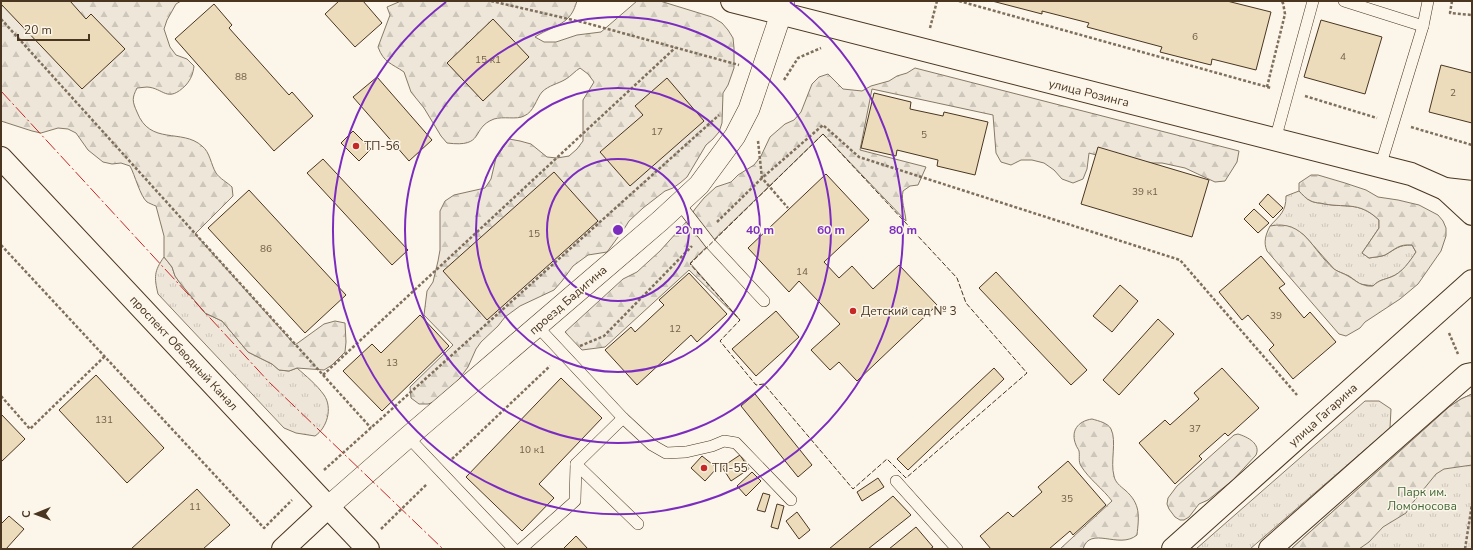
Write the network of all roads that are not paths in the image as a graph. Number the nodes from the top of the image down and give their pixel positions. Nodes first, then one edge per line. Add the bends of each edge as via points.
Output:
1 (732, 1) edge
2 (1313, 1) edge
3 (1344, 1) edge
4 (1428, 1) edge
5 (782, 7) edge
6 (1423, 26) junction
7 (1275, 140) junction
8 (1, 158) edge
9 (1380, 167) junction
10 (1445, 189) junction
11 (1472, 192) edge
12 (679, 204) junction
13 (1472, 214) edge
14 (1472, 281) edge
15 (764, 301) dead end
16 (537, 326) junction
17 (1472, 374) edge
18 (623, 418) junction
19 (408, 437) junction
20 (576, 464) junction
21 (896, 481) dead end
22 (791, 500) dead end
23 (328, 507) junction
24 (638, 524) dead end
25 (366, 547) edge
26 (283, 549) edge
27 (514, 549) edge
28 (521, 549) edge
29 (957, 549) edge
30 (1173, 549) edge
31 (1270, 549) edge

1 - 5 street, улица Розинга
2 - 7 lane
3 - 6 lane
4 - 6 lane
5 - 7 street, улица Розинга via 924,50
5 - 12 street, проезд Бадигина via 749,109 735,136 699,185
6 - 9 lane
7 - 9 street, улица Розинга
8 - 23 street, проспект Обводный Канал
9 - 10 street, улица Розинга via 1411,174
10 - 11 street
10 - 13 street
12 - 15 lane
12 - 16 street, проезд Бадигина
14 - 30 street, улица Гагарина
16 - 18 lane
16 - 19 street, проезд Бадигина
17 - 31 street via 1467,375
18 - 20 lane
18 - 22 lane via 652,445 666,453 686,452 724,441 736,443
19 - 23 street, проезд Бадигина
19 - 27 lane
20 - 24 lane
20 - 28 lane via 575,502
21 - 29 lane
23 - 25 street, проспект Обводный Канал
23 - 26 street, проезд Бадигина

